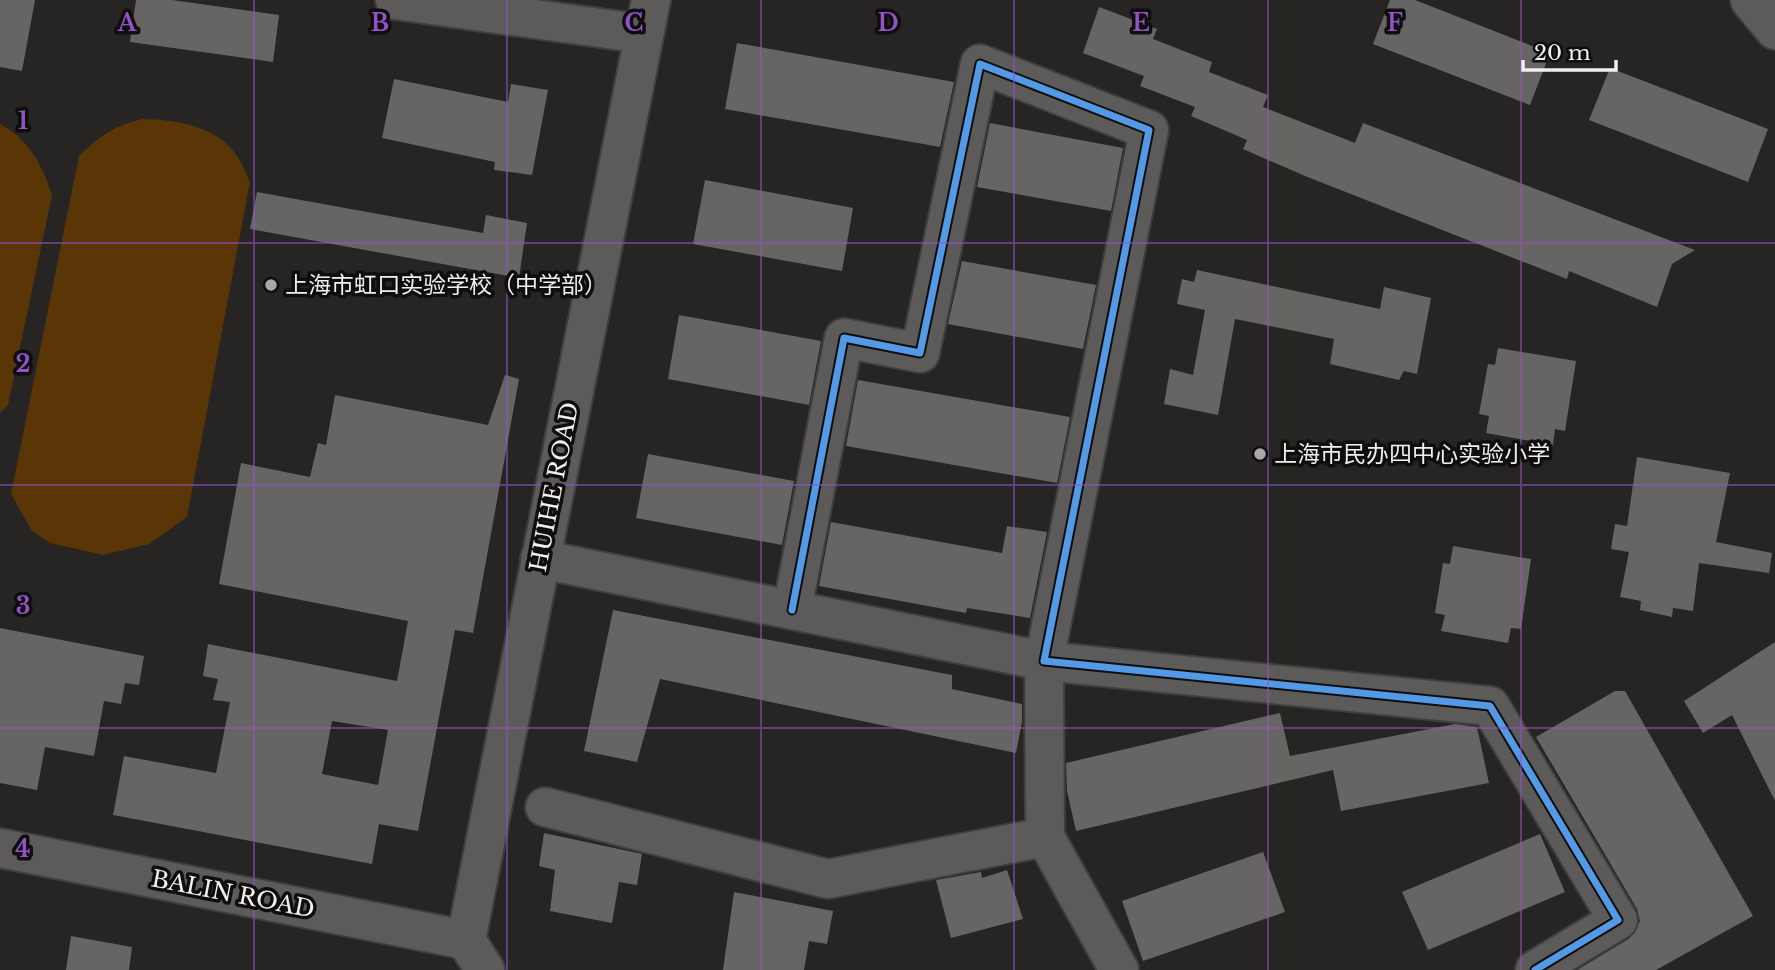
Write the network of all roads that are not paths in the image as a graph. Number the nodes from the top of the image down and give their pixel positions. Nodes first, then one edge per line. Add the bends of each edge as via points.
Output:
1 (395, 0) edge
2 (1750, 0) edge
3 (648, 17) edge
4 (1775, 30) edge
5 (540, 559) junction
6 (792, 610) junction
7 (1044, 660) junction
8 (545, 807) dead end
9 (1045, 837) junction
10 (0, 848) edge
11 (476, 955) edge
12 (1119, 970) edge
13 (1535, 970) edge

1 - 3 street
2 - 4 street
3 - 5 street, HUIHE ROAD
5 - 6 street
5 - 11 street, HUIHE ROAD
6 - 7 street
6 - 7 street via 844,338 920,352 980,64 1149,131
7 - 9 street
7 - 13 street via 1490,706 1619,920
8 - 9 street via 828,879
9 - 12 street
10 - 11 street, BALIN ROAD

